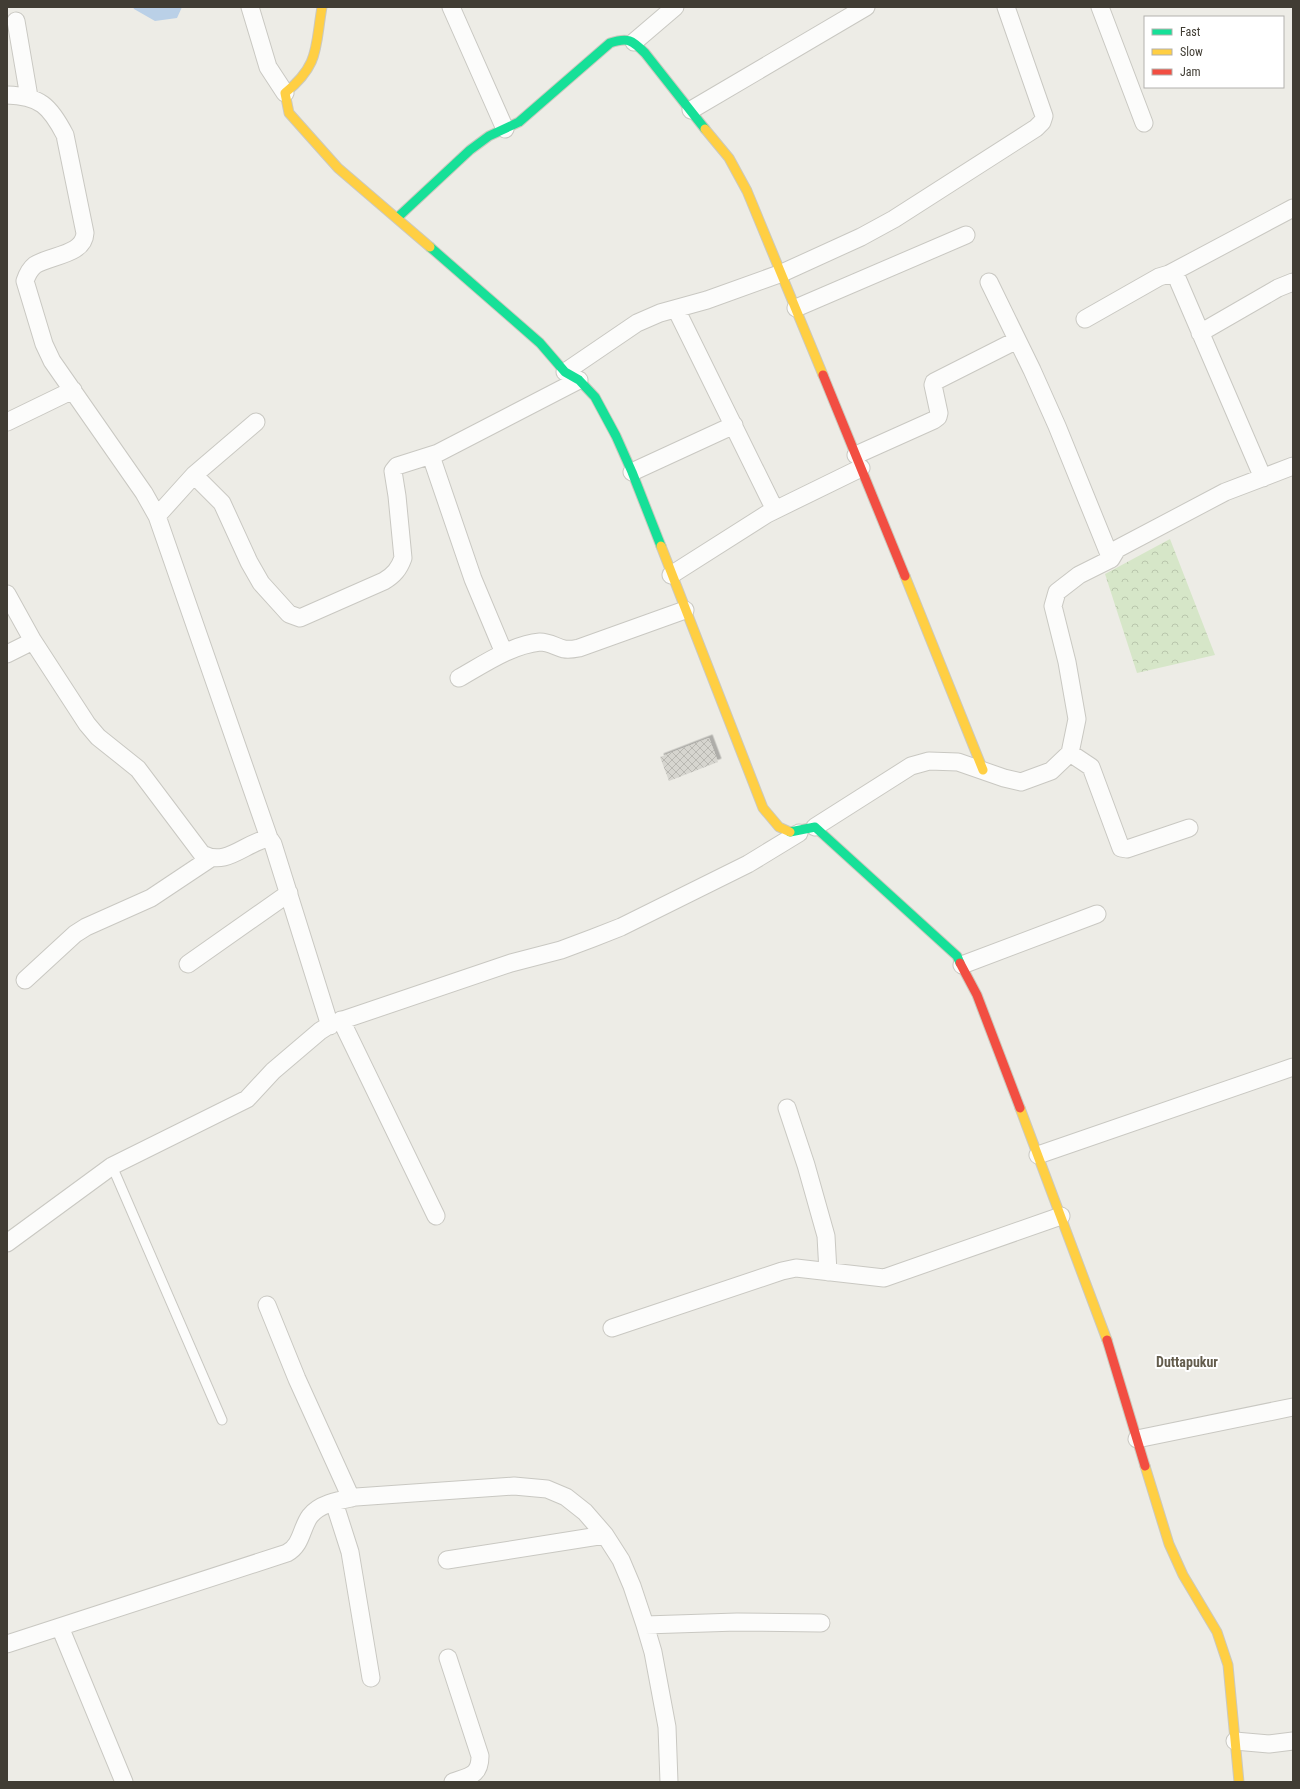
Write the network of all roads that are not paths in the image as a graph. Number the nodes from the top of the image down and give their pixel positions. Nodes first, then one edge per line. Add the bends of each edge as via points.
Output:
1 (250, 7) edge
2 (322, 7) edge
3 (451, 7) edge
4 (675, 7) edge
5 (866, 7) edge
6 (1100, 7) edge
7 (1010, 8) edge
8 (16, 22) dead end
9 (634, 42) junction
10 (285, 93) junction
11 (7, 95) edge
12 (29, 97) junction
13 (691, 110) junction
14 (1144, 123) dead end
15 (505, 129) junction
16 (1293, 208) edge
17 (397, 218) junction
18 (966, 236) dead end
19 (782, 273) junction
20 (1169, 274) junction
21 (989, 282) dead end
22 (1293, 282) edge
23 (796, 308) junction
24 (676, 309) junction
25 (1085, 319) dead end
26 (1200, 333) junction
27 (1018, 340) junction
28 (572, 376) junction
29 (73, 390) junction
30 (7, 422) edge
31 (256, 422) dead end
32 (734, 425) junction
33 (431, 456) junction
34 (859, 462) junction
35 (1293, 466) edge
36 (632, 472) junction
37 (194, 475) junction
38 (1263, 478) junction
39 (775, 510) junction
40 (157, 516) junction
41 (1111, 559) junction
42 (672, 575) junction
43 (7, 594) edge
44 (685, 610) junction
45 (33, 640) junction
46 (504, 653) junction
47 (7, 654) edge
48 (459, 678) dead end
49 (1070, 753) junction
50 (983, 770) junction
51 (815, 827) junction
52 (1189, 828) dead end
53 (799, 833) junction
54 (269, 838) junction
55 (211, 858) junction
56 (288, 893) junction
57 (1097, 914) dead end
58 (188, 964) dead end
59 (962, 965) junction
60 (25, 980) dead end
61 (336, 1023) junction
62 (1293, 1067) edge
63 (787, 1108) dead end
64 (1038, 1155) junction
65 (112, 1166) junction
66 (436, 1216) dead end
67 (1061, 1216) junction
68 (7, 1243) edge
69 (828, 1272) junction
70 (266, 1305) dead end
71 (612, 1328) dead end
72 (1293, 1407) edge
73 (222, 1420) dead end
74 (1137, 1439) junction
75 (350, 1498) junction
76 (334, 1502) junction
77 (604, 1535) junction
78 (447, 1560) dead end
79 (821, 1623) dead end
80 (645, 1626) junction
81 (60, 1627) junction
82 (7, 1644) edge
83 (448, 1658) dead end
84 (371, 1678) dead end
85 (1235, 1741) junction
86 (1293, 1741) edge
87 (124, 1782) edge
88 (453, 1782) edge
89 (669, 1782) edge
90 (1238, 1782) edge

1 - 10 street via 268,67
2 - 10 street via 315,55 309,72
3 - 15 street
4 - 9 street
5 - 13 street
6 - 14 street
7 - 19 street via 1044,116 1042,122 888,222
8 - 12 street
9 - 13 street via 658,67
9 - 15 street via 622,39 610,42 519,122
10 - 17 street via 289,113 338,168
11 - 12 street
12 - 29 street via 36,99 51,111 64,135 85,232 85,240 79,247 35,266 25,281 44,344 52,361
13 - 19 street via 729,158 747,191
15 - 17 street via 489,136 470,150
16 - 20 street
17 - 28 street via 540,343
18 - 23 street
19 - 23 street
19 - 24 street
20 - 25 street via 1159,277
20 - 26 street via 1177,278
21 - 27 street
22 - 26 street
23 - 34 street
24 - 28 street via 637,323
24 - 32 street
26 - 38 street
27 - 34 street via 934,382 940,413 938,417
27 - 41 street via 1057,426
28 - 33 street
28 - 36 street via 595,396
29 - 30 street
29 - 40 street
31 - 37 street
32 - 36 street
32 - 39 street
33 - 37 street via 397,466 393,471 403,558 394,575 300,618 289,614 261,583 222,503
33 - 46 street via 473,579
34 - 39 street
34 - 50 street
35 - 38 street
36 - 42 street
37 - 40 street
38 - 41 street via 1226,492 1117,548
39 - 42 street
40 - 54 street
41 - 49 street via 1079,575 1057,592 1053,606 1067,662 1077,719
42 - 44 street
43 - 45 street
44 - 46 street via 579,648 564,650 541,642
44 - 53 street via 763,808 774,825 785,831
45 - 47 street
45 - 55 street via 87,724 98,737 138,769 202,854
46 - 48 street
49 - 50 street via 1051,771 1021,782
49 - 52 street via 1091,767 1121,848 1127,849
50 - 51 street via 946,761 929,761 911,766
51 - 53 street
51 - 59 street via 957,956
53 - 61 street via 748,864 593,938
54 - 55 street via 221,859
54 - 56 street
55 - 60 street via 151,898 75,934
56 - 58 street
56 - 61 street
57 - 59 street
59 - 64 street via 977,995
61 - 65 street via 320,1031 273,1071 246,1099
61 - 66 street
62 - 64 street
63 - 69 street via 826,1236
64 - 67 street
65 - 68 street
65 - 73 lane
67 - 69 street via 884,1278
67 - 74 street via 1105,1333
69 - 71 street via 796,1268 782,1271
70 - 75 street
72 - 74 street
74 - 85 street via 1169,1544 1183,1575 1217,1632 1228,1665
75 - 76 street
75 - 77 street via 514,1486 547,1489 566,1497 585,1512
76 - 81 street via 317,1510 310,1517 298,1543 287,1553
76 - 84 street via 350,1552
77 - 78 street
77 - 80 street via 621,1560
79 - 80 street via 737,1622
80 - 89 street via 653,1652 665,1716
81 - 82 street
81 - 87 street
83 - 88 street via 480,1756 476,1772
85 - 86 street via 1269,1744
85 - 90 street

